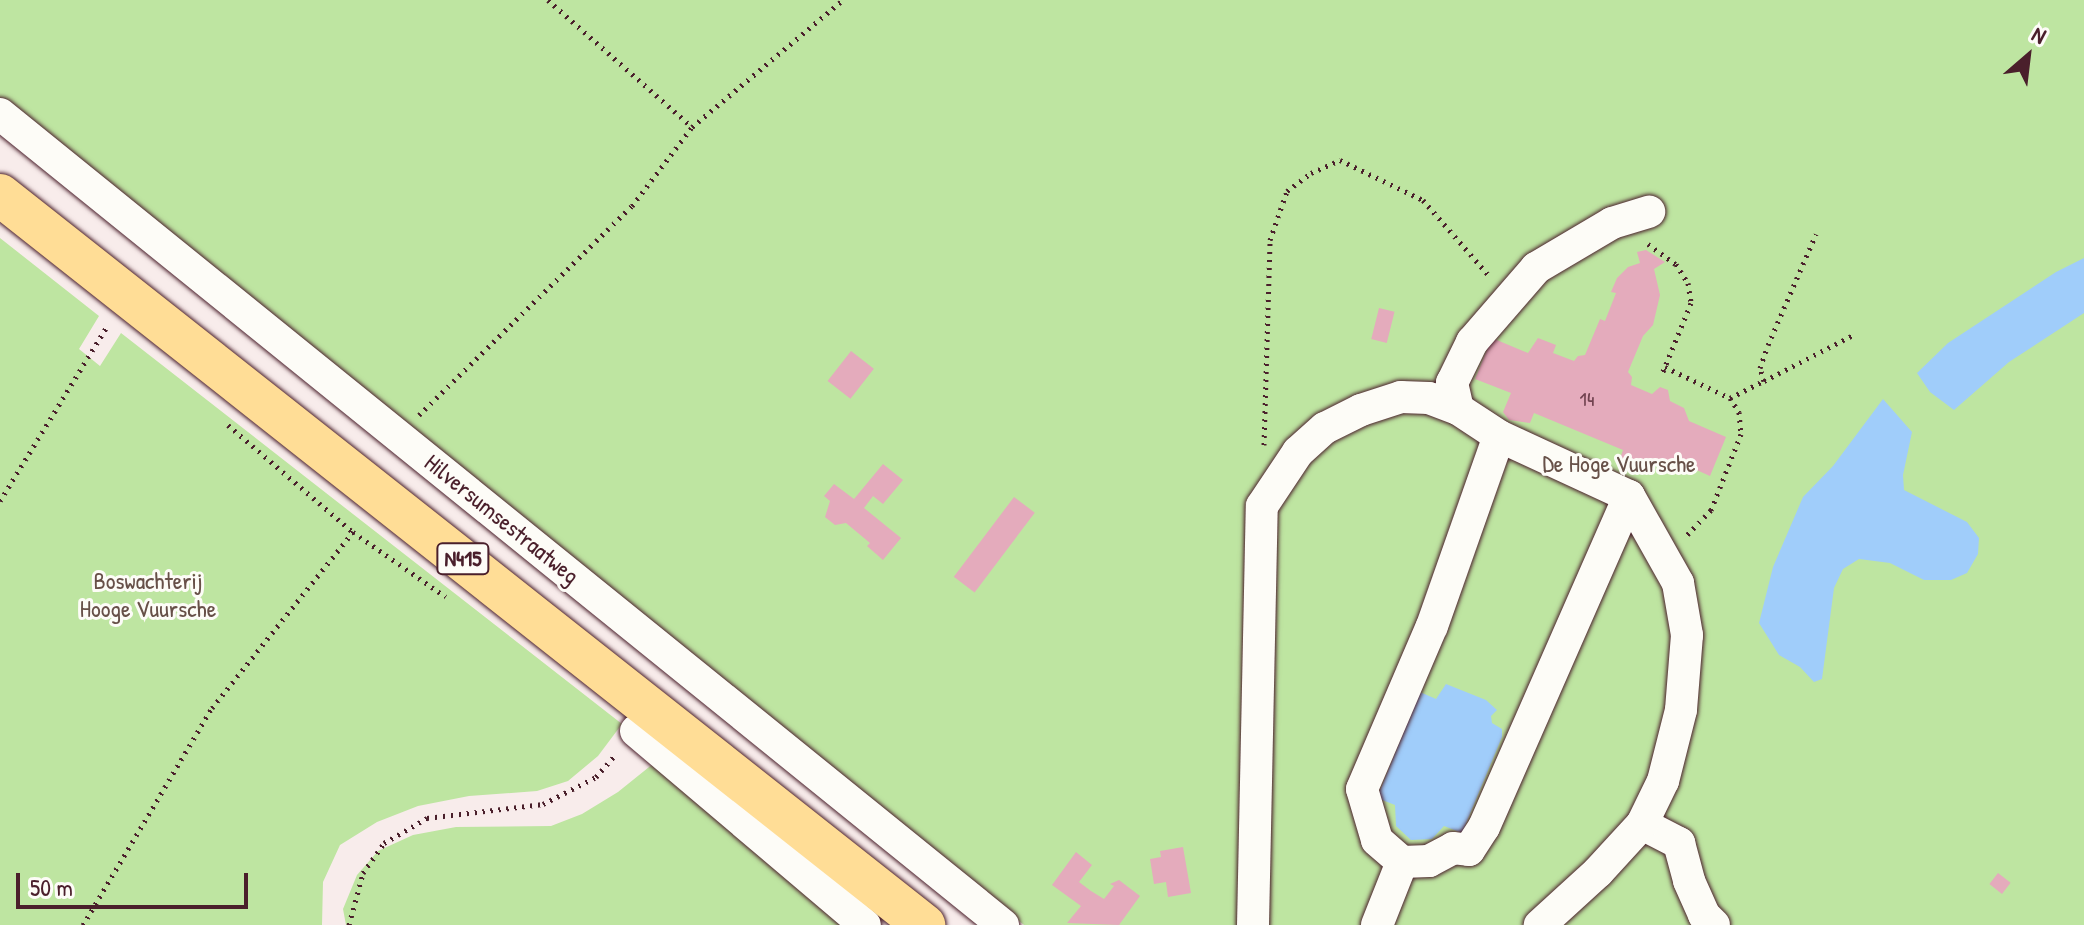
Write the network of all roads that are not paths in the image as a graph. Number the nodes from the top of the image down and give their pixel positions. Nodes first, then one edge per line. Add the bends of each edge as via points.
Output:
1 (0, 114) edge
2 (0, 195) edge
3 (1649, 212) dead end
4 (1458, 409) junction
5 (1499, 436) junction
6 (1629, 496) junction
7 (636, 731) road end
8 (1642, 824) junction
9 (1402, 862) junction
10 (865, 925) edge
11 (924, 925) edge
12 (1003, 925) edge
13 (1253, 925) edge
14 (1377, 925) edge
15 (1540, 925) edge
16 (1714, 925) edge

1 - 12 street, Hilversumsestraatweg
2 - 11 main road, N415
3 - 4 street via 1612,223 1536,268 1472,342 1452,383
4 - 5 street
4 - 13 street via 1429,398 1401,397 1337,422 1298,452 1262,506
5 - 6 street
5 - 9 street via 1432,626 1362,789 1377,840
6 - 8 street via 1678,583 1687,635 1681,710 1663,781
6 - 9 street via 1484,827 1469,850 1453,848 1429,861
7 - 10 street
8 - 15 street
8 - 16 street via 1679,843 1689,881
9 - 14 street

